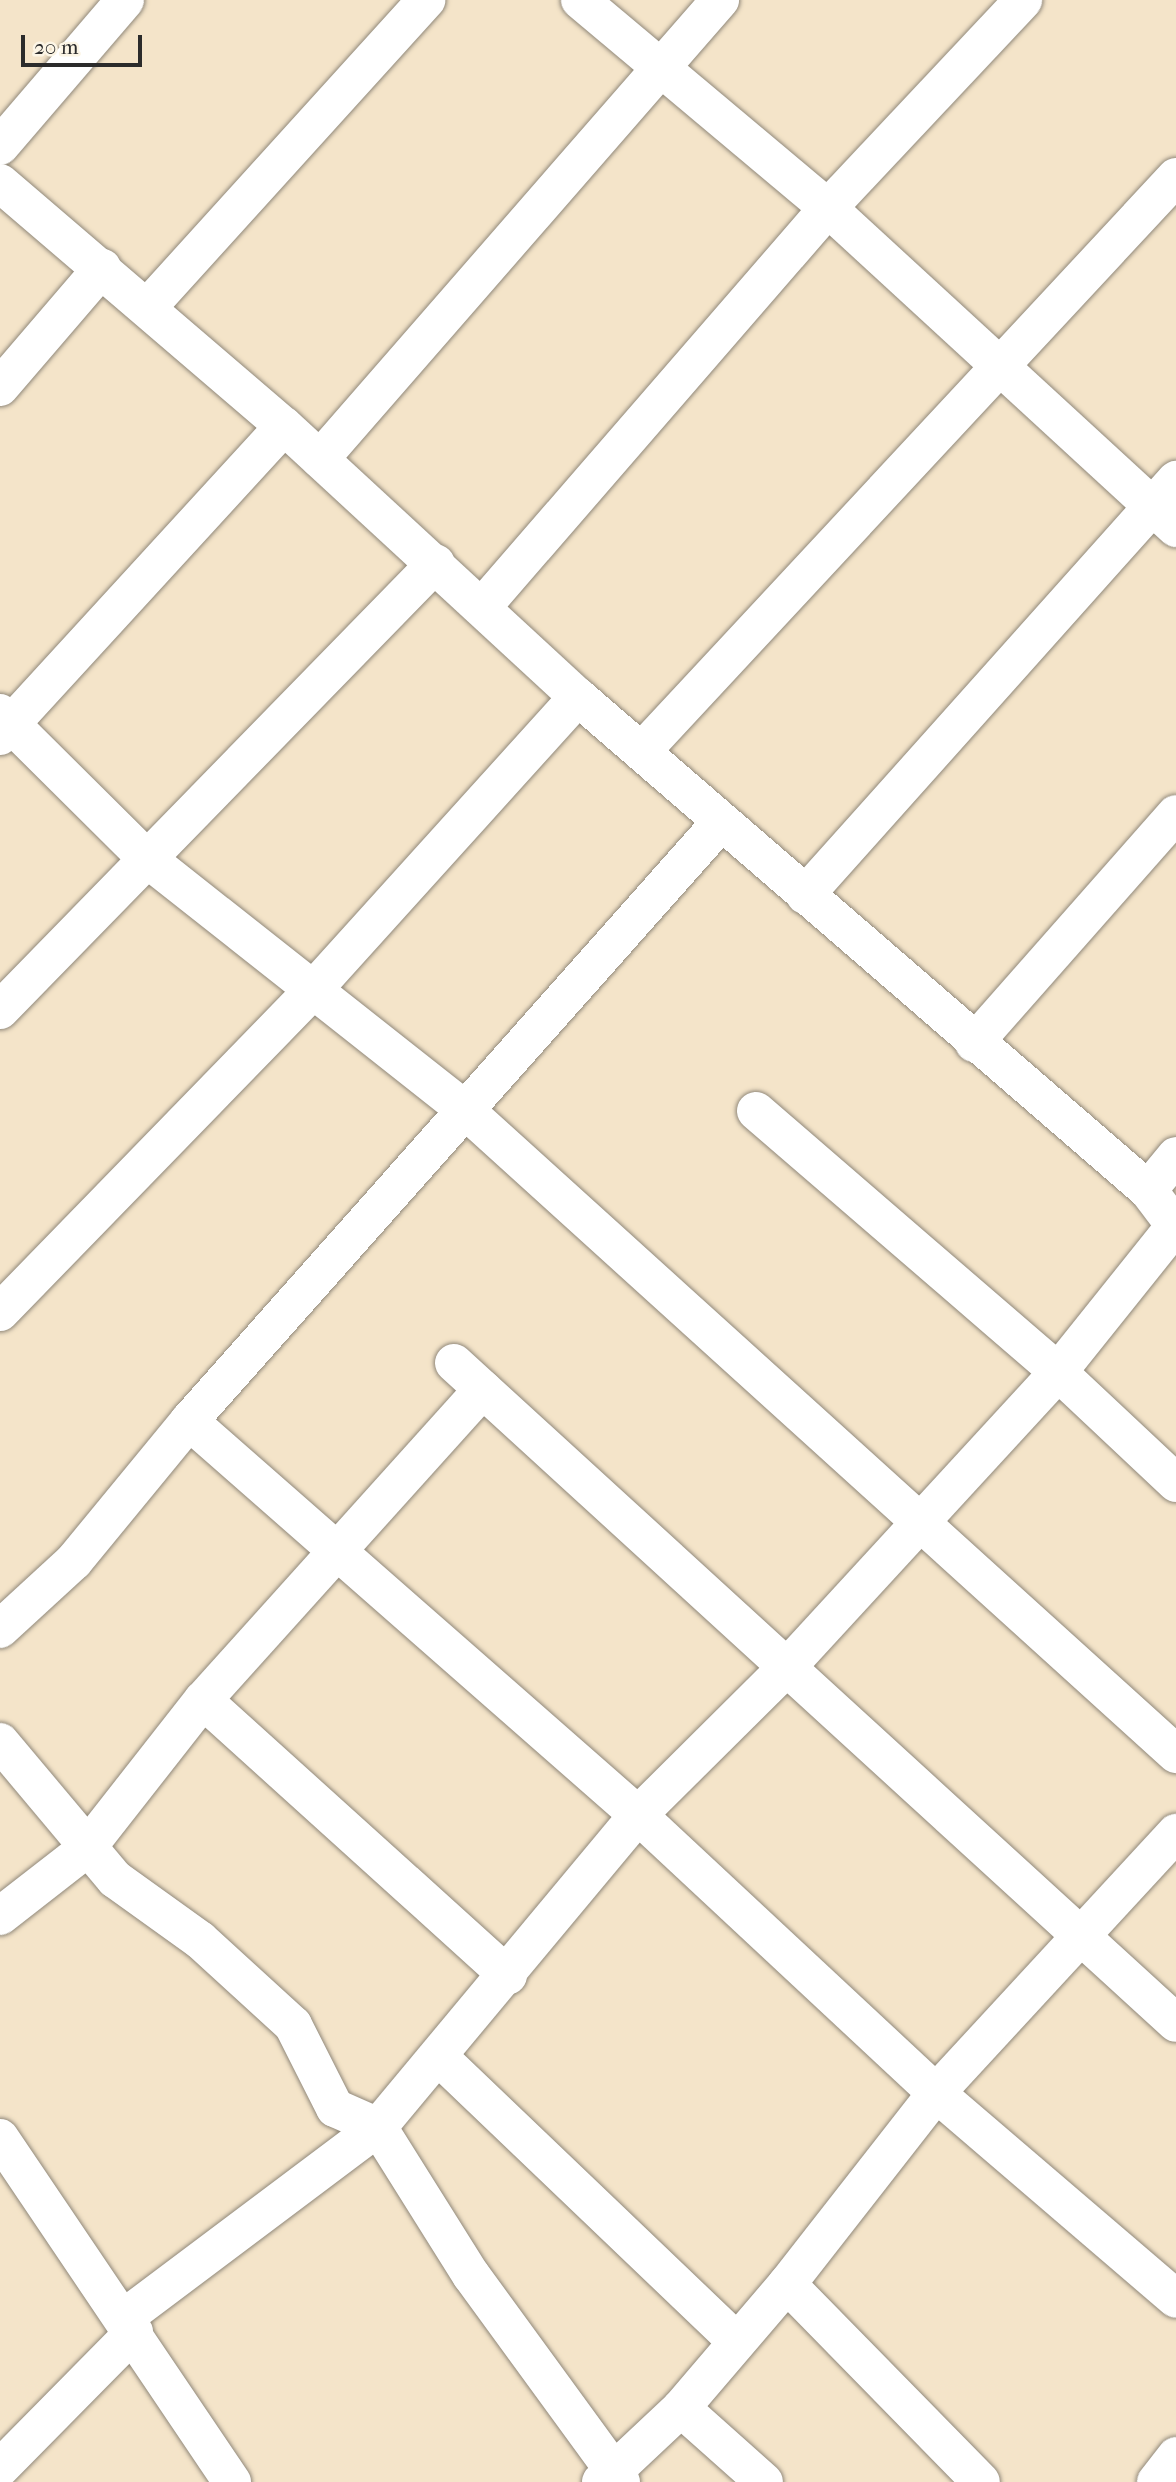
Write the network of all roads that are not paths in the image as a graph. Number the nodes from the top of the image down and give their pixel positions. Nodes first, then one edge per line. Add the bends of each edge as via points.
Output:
1 (125, 0) edge
2 (426, 0) edge
3 (580, 0) edge
4 (720, 0) edge
5 (1023, 0) edge
6 (656, 68) junction
7 (0, 146) edge
8 (1176, 177) edge
9 (0, 183) edge
10 (828, 208) junction
11 (102, 268) junction
12 (147, 308) junction
13 (999, 368) junction
14 (0, 387) edge
15 (284, 426) junction
16 (320, 459) junction
17 (1168, 505) edge
18 (436, 562) junction
19 (483, 606) junction
20 (578, 697) junction
21 (4, 724) edge
22 (642, 751) junction
23 (1176, 814) edge
24 (720, 822) junction
25 (145, 857) junction
26 (805, 894) junction
27 (313, 990) junction
28 (0, 1010) edge
29 (974, 1043) junction
30 (464, 1109) junction
31 (757, 1111) dead end
32 (1176, 1156) edge
33 (1148, 1190) junction
34 (1175, 1226) edge
35 (0, 1312) edge
36 (454, 1363) dead end
37 (1058, 1371) junction
38 (483, 1390) junction
39 (190, 1421) junction
40 (1176, 1483) edge
41 (919, 1524) junction
42 (336, 1549) junction
43 (0, 1629) edge
44 (789, 1665) junction
45 (203, 1700) junction
46 (0, 1742) edge
47 (1176, 1754) edge
48 (638, 1815) junction
49 (1176, 1833) edge
50 (86, 1849) junction
51 (0, 1916) edge
52 (1083, 1938) junction
53 (508, 1976) junction
54 (1176, 2023) edge
55 (439, 2057) junction
56 (936, 2093) junction
57 (378, 2127) junction
58 (5, 2157) edge
59 (787, 2284) junction
60 (1176, 2299) edge
61 (129, 2325) junction
62 (737, 2342) junction
63 (681, 2408) junction
64 (1176, 2456) edge
65 (0, 2468) edge
66 (612, 2478) edge
67 (232, 2482) edge
68 (764, 2482) edge
69 (981, 2482) edge
70 (1156, 2482) edge

1 - 7 street
2 - 12 street
3 - 6 street
4 - 6 street
5 - 10 street
6 - 10 street
6 - 16 street
8 - 13 street
9 - 11 street
10 - 13 street
10 - 19 street
11 - 12 street
11 - 14 street
12 - 15 street
13 - 17 street
13 - 22 street
15 - 16 street
15 - 21 street
16 - 18 street
17 - 26 street
18 - 19 street
18 - 25 street
19 - 20 street
20 - 22 street
20 - 27 street
21 - 25 street
22 - 24 street
23 - 29 street
24 - 26 street
24 - 30 street
25 - 27 street
25 - 28 street
26 - 29 street
27 - 30 street
27 - 35 street
29 - 33 street
30 - 39 street
30 - 41 street
31 - 37 street
32 - 33 street
33 - 34 street
34 - 37 street
36 - 38 street
37 - 40 street
37 - 41 street
38 - 42 street
38 - 44 street
39 - 42 street
39 - 43 street via 74,1561
41 - 44 street
41 - 47 street
42 - 45 street
42 - 48 street
44 - 48 street
44 - 52 street
45 - 50 street
45 - 53 street
46 - 50 street
48 - 53 street
48 - 56 street
49 - 52 street
50 - 51 street
50 - 57 street via 115,1879 200,1940 293,2025 335,2108
52 - 54 street
52 - 56 street
53 - 55 street
55 - 57 street
55 - 62 street
56 - 59 street
56 - 60 street
57 - 61 street
57 - 66 street via 471,2275
58 - 61 street
59 - 62 street
59 - 69 street
61 - 65 street
61 - 67 street
62 - 63 street
63 - 66 street
63 - 68 street
64 - 70 street

